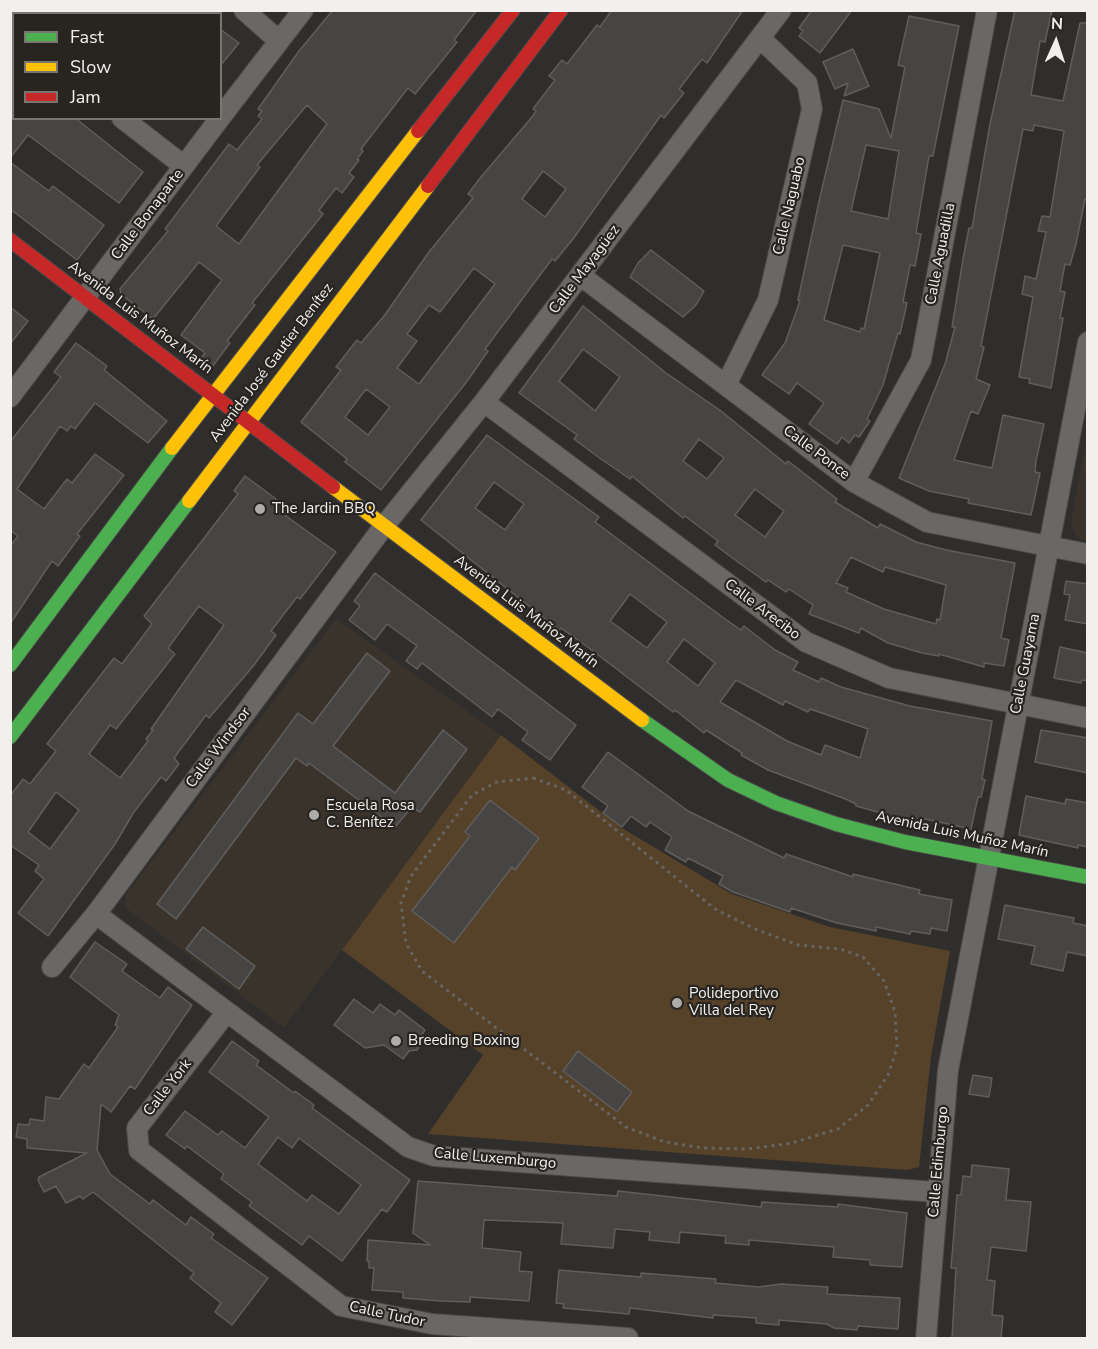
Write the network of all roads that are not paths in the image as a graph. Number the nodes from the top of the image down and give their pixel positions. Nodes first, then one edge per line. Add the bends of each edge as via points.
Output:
1 (244, 10) edge
2 (303, 10) edge
3 (513, 10) edge
4 (561, 10) edge
5 (781, 10) edge
6 (987, 10) edge
7 (760, 38) junction
8 (279, 41) junction
9 (222, 115) edge
10 (125, 120) edge
11 (218, 120) edge
12 (184, 166) junction
13 (10, 240) edge
14 (581, 276) junction
15 (78, 309) junction
16 (1088, 342) edge
17 (726, 385) junction
18 (213, 393) junction
19 (10, 397) edge
20 (484, 402) junction
21 (249, 421) junction
22 (854, 482) junction
23 (376, 537) junction
24 (1048, 546) junction
25 (1088, 554) edge
26 (10, 664) edge
27 (1018, 704) junction
28 (1088, 718) edge
29 (10, 737) edge
30 (987, 871) junction
31 (1088, 877) edge
32 (96, 914) junction
33 (52, 968) dead end
34 (964, 986) joint
35 (226, 1012) junction
36 (157, 1164) joint
37 (936, 1192) junction
38 (432, 1331) edge
39 (596, 1337) edge
40 (628, 1338) edge
41 (926, 1338) edge

1 - 8 street
2 - 8 street, Calle Bonaparte
3 - 18 main road, Avenida José Gautier Benítez
4 - 21 main road, Avenida José Gautier Benítez
5 - 7 street, Calle Mayagüez
6 - 22 street, Calle Aguadilla via 921,360
7 - 14 street, Calle Mayagüez
7 - 17 street, Calle Naguabo via 807,83 812,109 768,300
8 - 9 street, Calle Bonaparte
10 - 12 street
11 - 12 street, Calle Bonaparte
12 - 15 street, Calle Bonaparte
13 - 15 main road, Avenida Luis Muñoz Marín
14 - 17 street, Calle Ponce
14 - 20 street, Calle Mayagüez
15 - 18 main road, Avenida Luis Muñoz Marín
15 - 19 street, Calle Bonaparte
16 - 24 street, Calle Guayama
17 - 22 street, Calle Ponce
18 - 21 main road, Avenida Luis Muñoz Marín
18 - 26 main road, Avenida José Gautier Benítez
20 - 23 street, Calle Mayagüez
20 - 27 street, Calle Arecibo via 806,642 889,678
21 - 23 main road, Avenida Luis Muñoz Marín
21 - 29 main road, Avenida José Gautier Benítez
22 - 24 street, Calle Ponce via 927,522
23 - 30 main road, Avenida Luis Muñoz Marín via 728,780 776,803
23 - 32 street, Calle Windsor
24 - 25 street, Calle Ponce
24 - 27 street, Calle Guayama
27 - 28 street, Calle Arecibo
27 - 30 street, Calle Guayama
30 - 31 main road, Avenida Luis Muñoz Marín
30 - 34 street, Calle Guayama
32 - 33 street, Calle Windsor
32 - 35 street, Calle Luxemburgo
34 - 37 street, Calle Edimburgo via 948,1070
35 - 36 street, Calle York via 137,1128 139,1150
35 - 37 street, Calle Luxemburgo via 408,1148 434,1156
36 - 38 street, Calle Tudor via 341,1306
37 - 41 street, Calle Edimburgo
38 - 39 street, Calle Tudor
39 - 40 street, Calle Tudor

